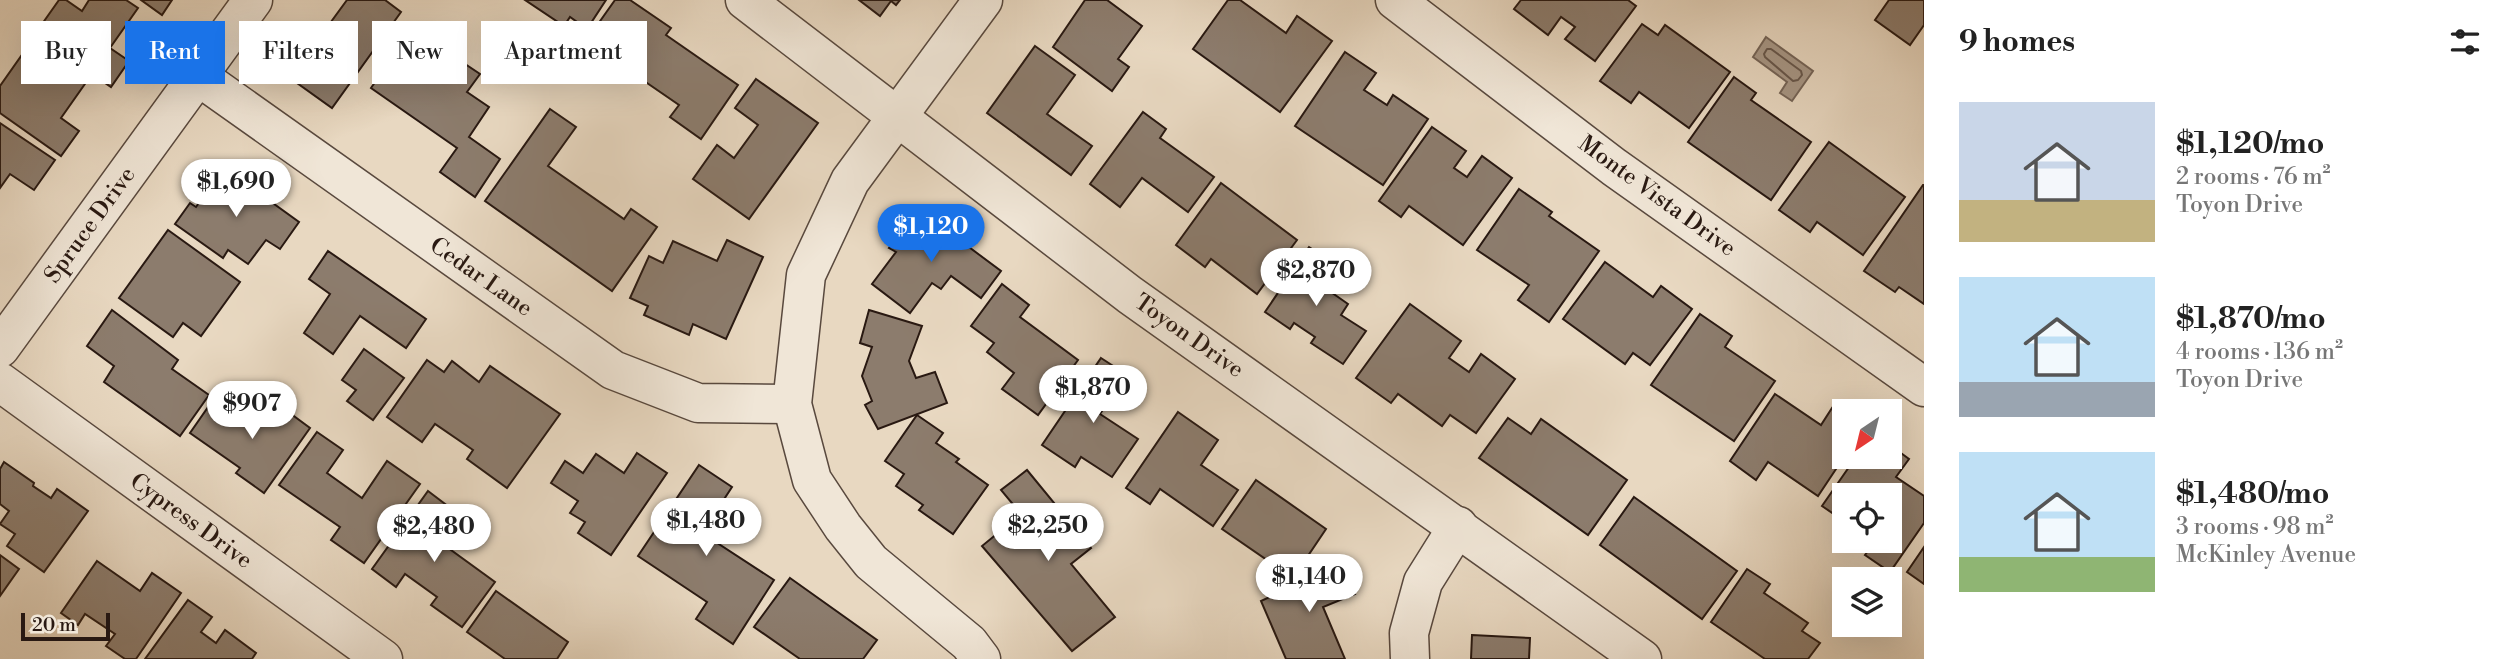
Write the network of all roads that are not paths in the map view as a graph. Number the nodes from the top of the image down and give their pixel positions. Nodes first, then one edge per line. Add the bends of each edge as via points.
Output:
1 (253, 0) edge
2 (745, 0) edge
3 (983, 0) edge
4 (1395, 0) edge
5 (225, 39) edge
6 (192, 84) edge
7 (209, 84) edge
8 (898, 118) junction
9 (0, 348) edge
10 (0, 382) edge
11 (1924, 387) edge
12 (792, 404) junction
13 (1458, 526) junction
14 (383, 659) edge
15 (981, 659) edge
16 (1410, 659) edge
17 (1642, 659) edge

1 - 5 street, Spruce Drive
2 - 8 street, Toyon Drive
3 - 8 street
4 - 11 street, Monte Vista Drive via 1615,166
6 - 9 street, Spruce Drive
7 - 12 street, Cedar Lane via 613,370 698,403
8 - 12 street via 850,181 806,275
8 - 13 street, Toyon Drive via 1130,295
10 - 14 street, Cypress Drive
12 - 15 street via 812,480 843,527 871,562 969,643
13 - 16 street via 1423,582 1409,633
13 - 17 street, Toyon Drive

